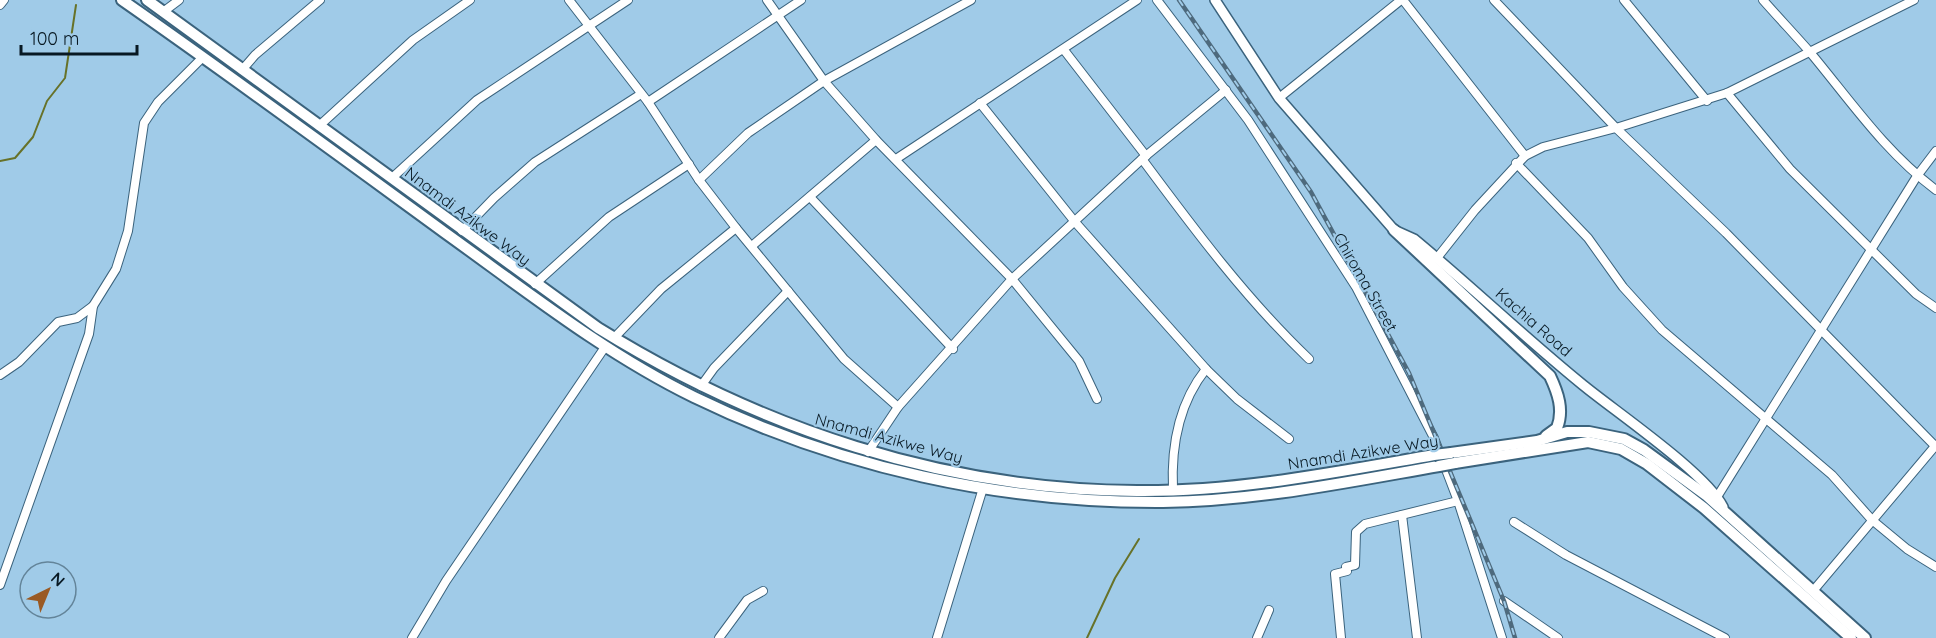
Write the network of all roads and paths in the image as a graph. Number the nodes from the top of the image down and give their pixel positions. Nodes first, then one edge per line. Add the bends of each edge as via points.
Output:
1 (4, 0) edge
2 (122, 0) edge
3 (147, 0) edge
4 (178, 0) edge
5 (320, 0) edge
6 (470, 0) edge
7 (569, 0) edge
8 (628, 0) edge
9 (767, 0) edge
10 (801, 0) edge
11 (971, 0) edge
12 (1137, 0) edge
13 (1157, 0) edge
14 (1215, 0) edge
15 (1402, 0) edge
16 (1494, 0) edge
17 (1624, 0) edge
18 (1763, 0) edge
19 (1895, 0) edge
20 (1914, 0) edge
21 (0, 5) edge
22 (1901, 8) junction
23 (163, 12) junction
24 (778, 14) junction
25 (590, 25) junction
26 (1064, 50) junction
27 (1809, 51) junction
28 (203, 57) junction
29 (242, 70) junction
30 (824, 81) junction
31 (1226, 90) junction
32 (1727, 93) junction
33 (641, 94) junction
34 (1278, 98) junction
35 (1707, 101) junction
36 (648, 102) junction
37 (980, 103) junction
38 (319, 126) junction
39 (1616, 128) junction
40 (876, 141) junction
41 (1936, 151) edge
42 (1525, 156) junction
43 (1144, 158) junction
44 (896, 159) junction
45 (689, 164) junction
46 (1516, 164) junction
47 (1917, 176) junction
48 (392, 178) junction
49 (699, 180) junction
50 (1936, 190) edge
51 (810, 197) junction
52 (1075, 222) junction
53 (736, 228) junction
54 (1394, 230) junction
55 (462, 231) junction
56 (753, 245) junction
57 (1872, 250) junction
58 (1437, 258) junction
59 (1012, 279) junction
60 (535, 284) junction
61 (788, 291) junction
62 (93, 306) junction
63 (1936, 308) edge
64 (1821, 332) junction
65 (614, 338) junction
66 (605, 347) junction
67 (953, 349) junction
68 (1309, 359) dead end
69 (1206, 369) junction
70 (0, 375) edge
71 (701, 386) junction
72 (1097, 399) dead end
73 (898, 407) junction
74 (1766, 417) junction
75 (1289, 439) dead end
76 (1537, 441) junction
77 (1936, 446) edge
78 (868, 452) junction
79 (1453, 458) junction
80 (983, 488) junction
81 (1173, 490) junction
82 (1717, 497) junction
83 (1458, 501) junction
84 (1725, 512) junction
85 (1402, 515) junction
86 (1872, 520) junction
87 (1514, 522) dead end
88 (1936, 567) edge
89 (0, 585) edge
90 (763, 591) dead end
91 (1813, 591) junction
92 (1504, 601) dead end
93 (1269, 610) dead end
94 (412, 638) edge
95 (719, 638) edge
96 (937, 638) edge
97 (1257, 638) edge
98 (1341, 638) edge
99 (1417, 638) edge
100 (1502, 638) edge
101 (1558, 638) edge
102 (1725, 638) edge
103 (1851, 638) edge
104 (1865, 638) edge

1 - 21 street
2 - 28 highway, Nnamdi Azikwe Way
3 - 23 highway, Nnamdi Azikwe Way
4 - 23 street
5 - 29 street via 255,54
6 - 38 street via 413,40
7 - 25 street
8 - 25 street
9 - 24 street
10 - 24 street
11 - 30 street
12 - 26 street
13 - 31 street, Chiroma Street
14 - 34 main road, Kachia Road
15 - 34 street
15 - 42 street
16 - 39 street
17 - 35 street
18 - 27 street
19 - 22 street
20 - 22 street
22 - 27 street
23 - 29 highway, Nnamdi Azikwe Way
24 - 30 street
24 - 36 street
25 - 33 street
25 - 48 street via 477,100
26 - 37 street
26 - 43 street
27 - 32 street
27 - 47 street via 1855,112
28 - 62 street via 148,114 144,123 128,231 116,269
28 - 66 highway, Nnamdi Azikwe Way
29 - 38 highway, Nnamdi Azikwe Way
30 - 40 street
30 - 49 street via 748,133
31 - 43 street
31 - 83 street, Chiroma Street via 1356,287 1434,438
32 - 35 street
32 - 57 street via 1790,169
33 - 36 street
33 - 55 street via 535,162
34 - 54 main road, Kachia Road
35 - 39 street
36 - 45 street
37 - 44 street
37 - 52 street
38 - 48 highway, Nnamdi Azikwe Way
39 - 42 street via 1543,147
39 - 64 street via 1726,233
40 - 44 street
40 - 51 street
41 - 47 street
42 - 46 street
43 - 52 street
43 - 68 street via 1208,248
44 - 59 street
45 - 49 street
45 - 60 street via 609,217
46 - 58 street
46 - 74 street via 1588,238 1623,287 1662,330
47 - 50 street
47 - 57 street
48 - 55 highway, Nnamdi Azikwe Way
49 - 53 street
51 - 56 street
51 - 67 street
52 - 59 street
52 - 69 street
53 - 56 street
53 - 65 street via 661,289
54 - 58 main road, Kachia Road via 1414,239
54 - 76 highway via 1550,376 1560,401 1560,421 1554,431
55 - 60 highway, Nnamdi Azikwe Way
56 - 61 street
57 - 63 street via 1916,294
57 - 64 street
58 - 82 main road, Kachia Road
59 - 67 street
59 - 72 street via 1079,361
60 - 65 highway, Nnamdi Azikwe Way
61 - 71 street
61 - 73 street via 844,359
62 - 70 street via 77,318 58,322 19,362
62 - 89 street via 89,334
64 - 74 street
64 - 77 street
65 - 71 highway, Nnamdi Azikwe Way
66 - 80 highway, Nnamdi Azikwe Way via 693,396 794,440 893,470
66 - 94 street via 446,581
67 - 73 street
69 - 75 street
69 - 81 street via 1184,406 1177,429
71 - 78 highway, Nnamdi Azikwe Way via 768,417
73 - 78 street
74 - 82 street
74 - 86 street via 1832,475
76 - 79 highway, Nnamdi Azikwe Way
76 - 84 highway, Nnamdi Azikwe Way via 1567,432 1624,439 1673,470
77 - 86 street
78 - 81 highway, Nnamdi Azikwe Way via 966,474 1035,484 1125,491
79 - 80 highway, Nnamdi Azikwe Way, bridge via 1439,466 1278,493 1165,502 1067,499
79 - 81 highway, Nnamdi Azikwe Way, bridge via 1434,455 1278,481
79 - 103 highway via 1588,442 1621,449 1704,508
80 - 96 street
82 - 84 main road, Kachia Road
83 - 85 street
83 - 100 street, Chiroma Street
84 - 91 highway, Kachia Road
85 - 98 street via 1359,528 1355,536 1355,565 1335,573
85 - 99 street
86 - 88 street
86 - 91 street
87 - 102 street via 1566,555
90 - 95 street via 747,600
91 - 104 highway, Kachia Road
92 - 101 street
93 - 97 street

